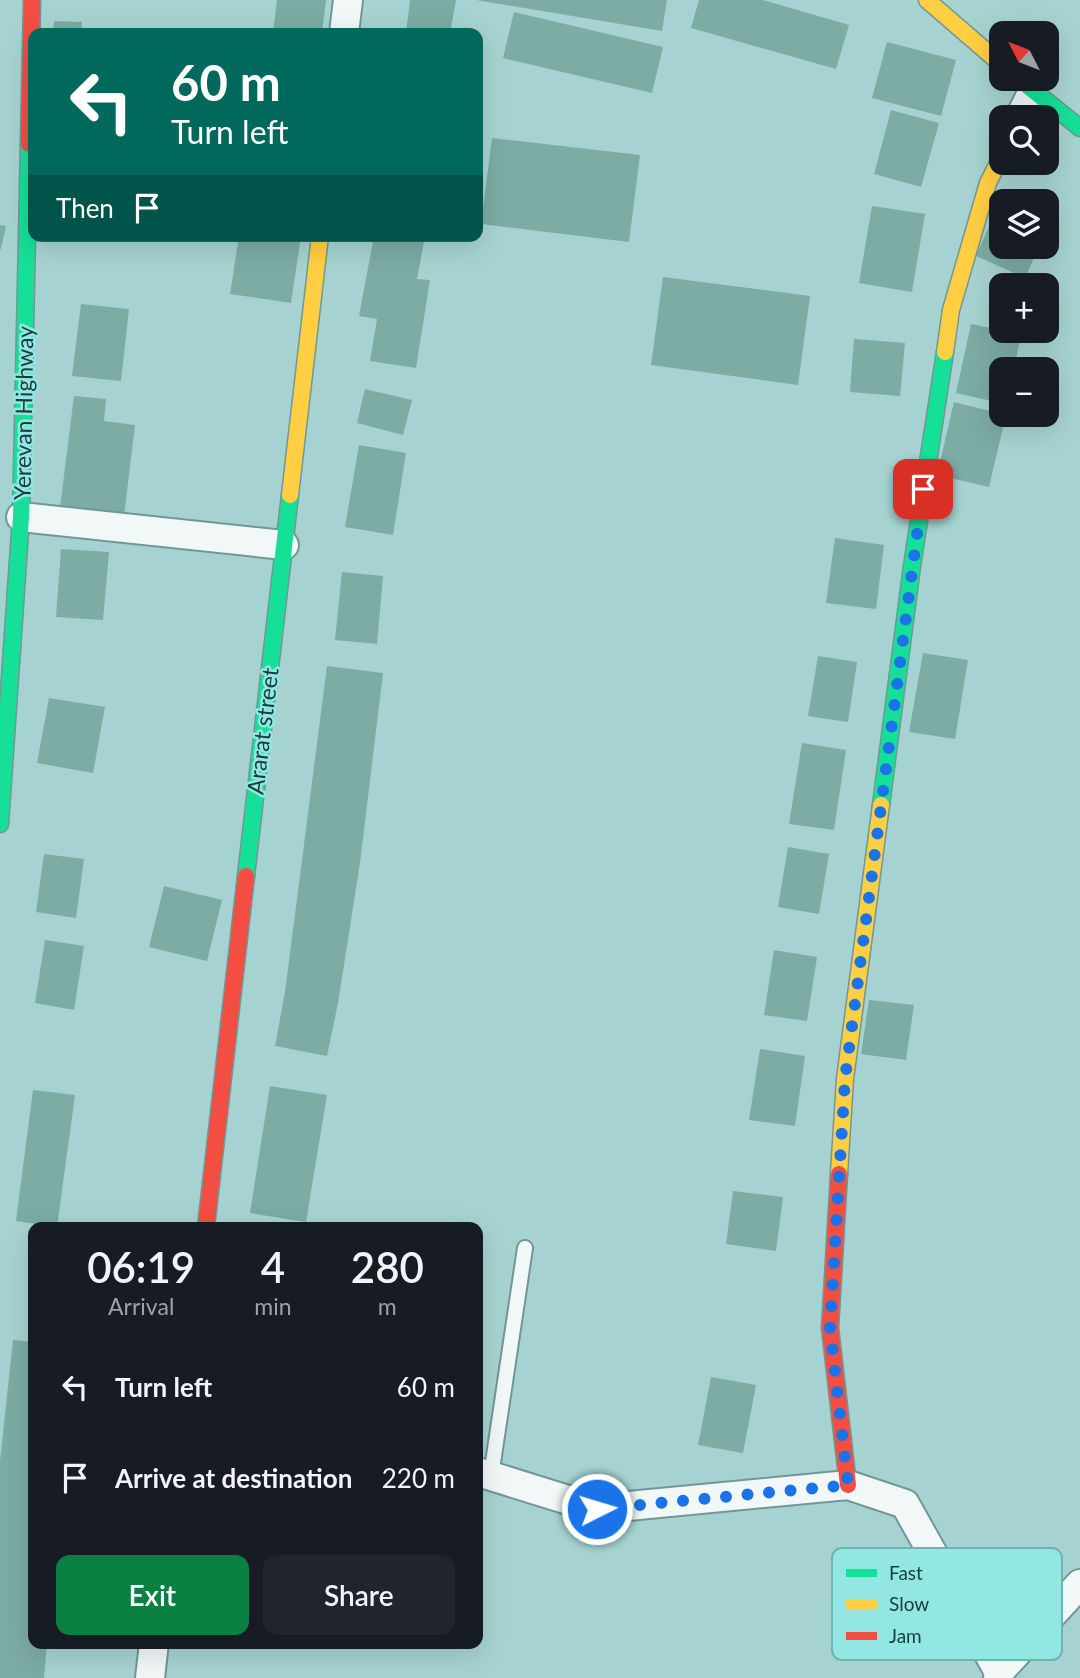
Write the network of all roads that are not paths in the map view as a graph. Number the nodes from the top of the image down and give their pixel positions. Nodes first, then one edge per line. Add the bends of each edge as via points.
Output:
1 (32, 0) edge
2 (348, 0) edge
3 (927, 0) edge
4 (31, 28) edge
5 (345, 28) edge
6 (989, 54) edge
7 (28, 87) edge
8 (1034, 91) edge
9 (1080, 128) edge
10 (992, 175) edge
11 (319, 242) edge
12 (12, 437) edge
13 (21, 517) junction
14 (284, 545) junction
15 (0, 824) edge
16 (207, 1222) edge
17 (525, 1248) dead end
18 (484, 1474) edge
19 (848, 1485) junction
20 (929, 1548) edge
21 (1080, 1584) edge
22 (1062, 1604) edge
23 (153, 1649) edge
24 (1012, 1660) edge
25 (998, 1675) edge
26 (150, 1678) edge

1 - 4 street, Yerevan Highway
2 - 5 street
3 - 6 street
7 - 12 street, Yerevan Highway
8 - 9 street
10 - 19 street via 951,310 912,566 845,1079 830,1328
11 - 14 street, Ararat street
12 - 13 street, Yerevan Highway
13 - 14 street
13 - 15 street, Yerevan Highway
14 - 16 street, Ararat street
17 - 18 lane
18 - 19 street via 597,1509
19 - 20 street via 905,1504
21 - 22 street
23 - 26 street
24 - 25 street

